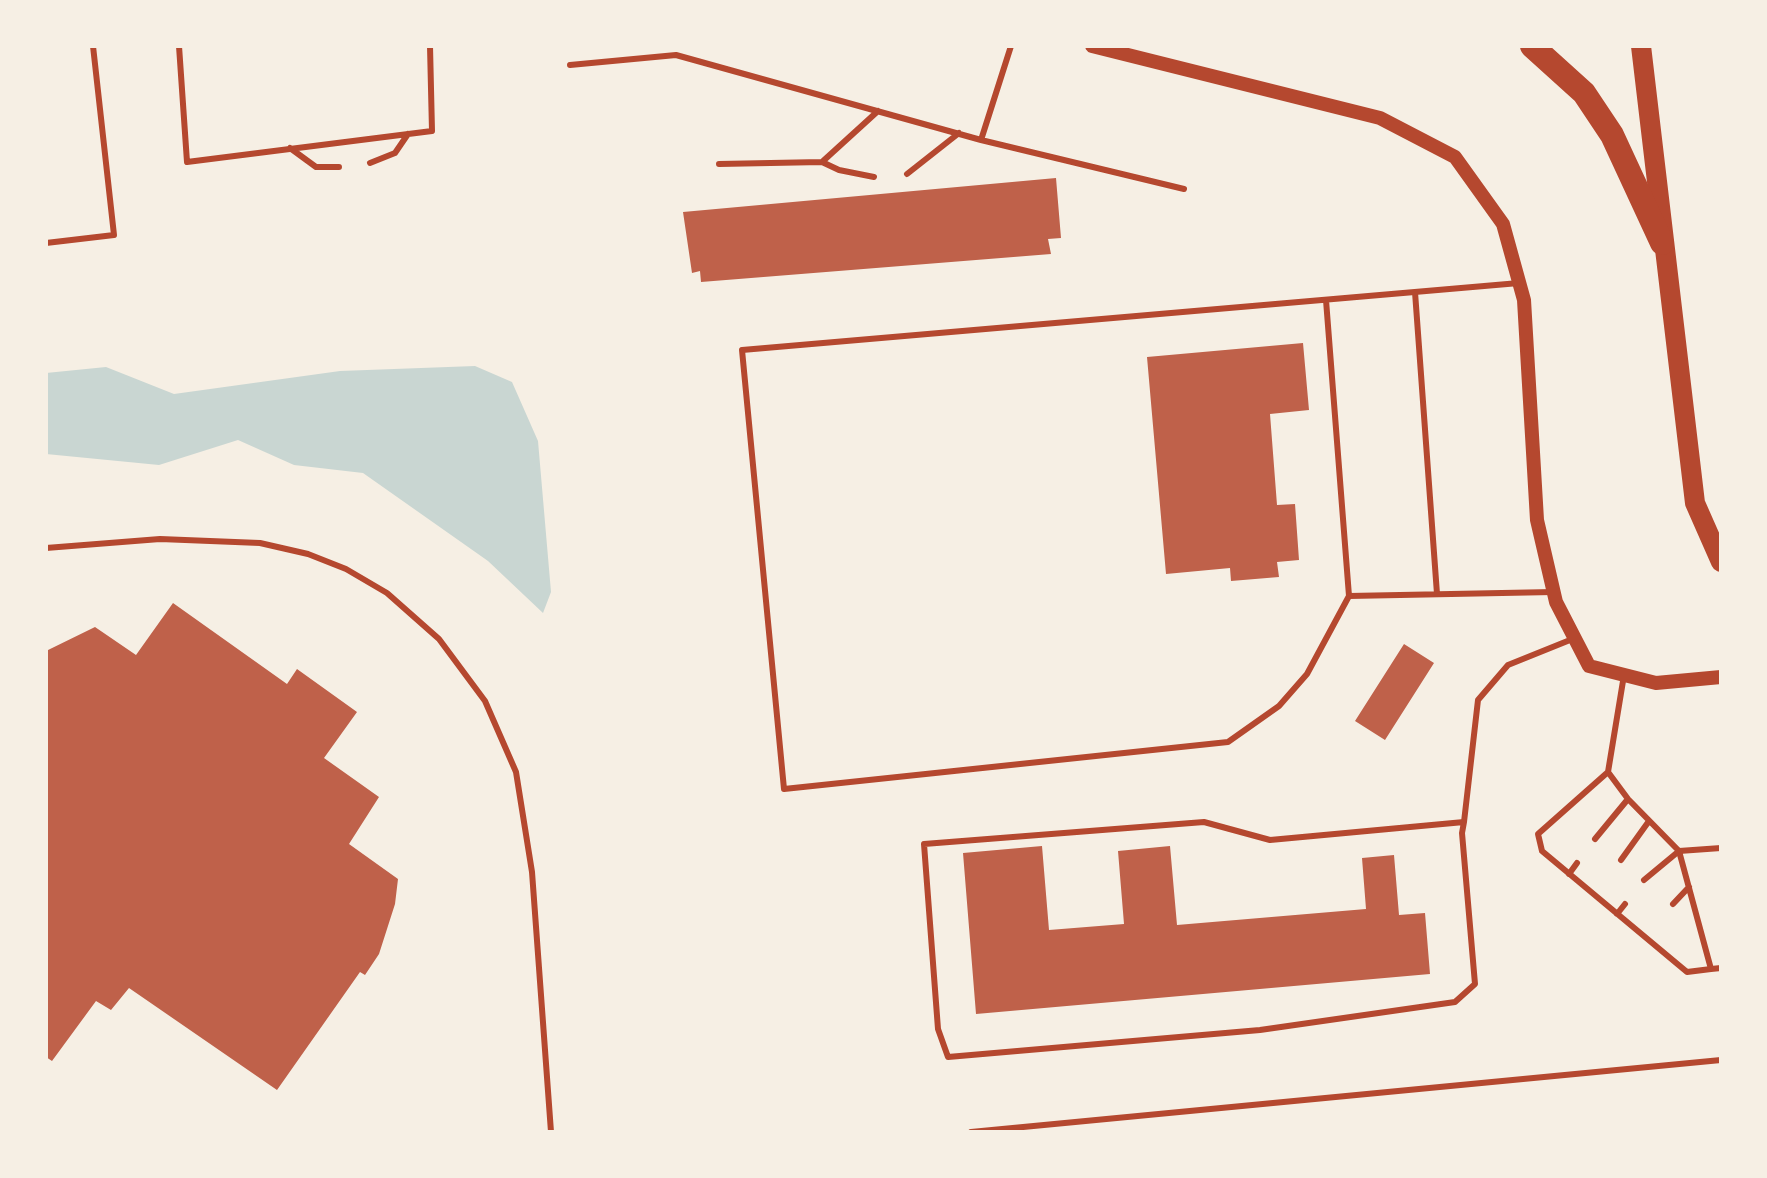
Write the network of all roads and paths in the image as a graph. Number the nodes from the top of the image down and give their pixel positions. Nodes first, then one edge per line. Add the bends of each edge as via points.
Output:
1 (93, 46) edge
2 (179, 46) edge
3 (430, 46) edge
4 (1011, 46) edge
5 (1092, 46) edge
6 (1532, 46) edge
7 (1641, 46) edge
8 (570, 65) dead end
9 (878, 111) junction
10 (959, 133) junction
11 (408, 134) junction
12 (981, 140) junction
13 (290, 148) junction
14 (822, 162) junction
15 (370, 163) dead end
16 (719, 164) dead end
17 (339, 167) dead end
18 (907, 174) dead end
19 (874, 177) dead end
20 (1184, 189) dead end
21 (46, 243) edge
22 (1662, 243) junction
23 (1519, 283) junction
24 (1415, 292) junction
25 (1326, 300) junction
26 (46, 548) edge
27 (1721, 562) edge
28 (1555, 592) junction
29 (1437, 594) junction
30 (1349, 596) junction
31 (1575, 638) junction
32 (1624, 675) junction
33 (1721, 677) edge
34 (1608, 772) junction
35 (1628, 799) junction
36 (1649, 821) junction
37 (1464, 822) junction
38 (1595, 839) dead end
39 (1721, 848) edge
40 (1679, 851) junction
41 (1621, 860) dead end
42 (1577, 863) dead end
43 (1569, 874) junction
44 (1644, 880) dead end
45 (1601, 885) dead end
46 (1689, 887) junction
47 (1594, 895) junction
48 (1625, 904) dead end
49 (1673, 904) dead end
50 (1617, 914) junction
51 (1653, 928) dead end
52 (1645, 937) junction
53 (1721, 968) edge
54 (1711, 969) junction
55 (1721, 1060) edge
56 (551, 1132) edge
57 (971, 1132) edge

1 - 21 lane via 114,235
2 - 13 lane via 187,162
3 - 11 lane via 432,131
4 - 12 lane
5 - 23 street via 1380,118 1455,157 1503,224
6 - 22 highway via 1584,93 1612,135
7 - 22 main road
8 - 9 lane via 676,55
9 - 10 lane
9 - 14 lane
10 - 12 lane
10 - 18 lane
11 - 13 lane
11 - 15 lane via 395,153
12 - 20 lane
13 - 17 lane via 316,167
14 - 16 lane
14 - 19 lane
22 - 27 main road via 1695,503
23 - 24 lane
23 - 28 street via 1537,520
24 - 25 lane
24 - 29 lane
25 - 30 lane
25 - 30 lane via 742,350 784,789 1228,742 1279,706 1307,674
26 - 56 lane via 160,539 260,543 308,554 387,593 439,639 485,701 516,772 532,872
28 - 29 lane
28 - 31 street
29 - 30 lane
31 - 32 street via 1589,666
31 - 37 lane via 1508,665 1478,700
32 - 33 street via 1656,683
32 - 34 lane
34 - 35 lane
34 - 43 lane via 1538,834 1542,851
35 - 36 lane
35 - 38 lane
36 - 40 lane
36 - 41 lane
37 - 37 lane via 1475,984 1455,1002 1260,1030 948,1057 938,1029 924,844 1204,822 1270,840
39 - 40 lane
40 - 44 lane
40 - 46 lane
42 - 43 lane
43 - 47 lane
45 - 47 lane
46 - 49 lane
46 - 54 lane
47 - 50 lane
48 - 50 lane
50 - 52 lane
51 - 52 lane
52 - 54 lane via 1687,972
53 - 54 lane
55 - 57 lane

